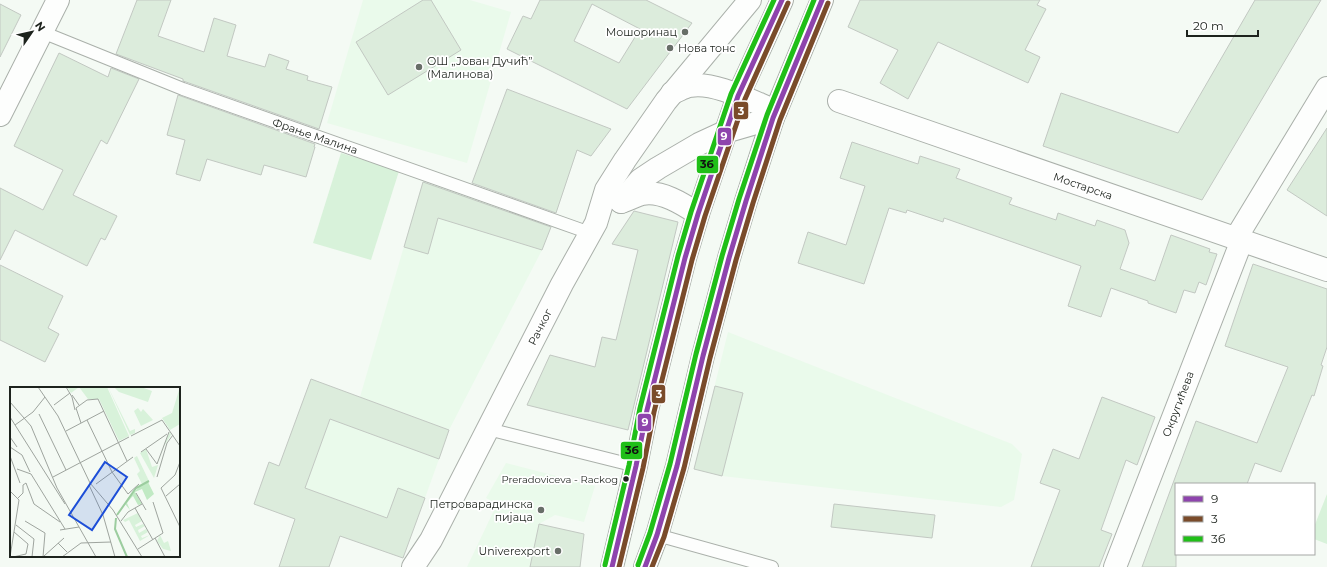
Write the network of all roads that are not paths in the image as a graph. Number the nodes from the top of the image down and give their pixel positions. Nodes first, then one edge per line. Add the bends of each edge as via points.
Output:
1 (58, 0) edge
2 (750, 0) edge
3 (782, 0) edge
4 (822, 0) edge
5 (42, 32) junction
6 (1327, 88) edge
7 (672, 93) junction
8 (738, 96) junction
9 (840, 101) dead end
10 (0, 115) edge
11 (774, 115) junction
12 (725, 132) junction
13 (621, 202) junction
14 (698, 214) junction
15 (593, 228) junction
16 (1239, 239) junction
17 (1327, 270) edge
18 (488, 429) junction
19 (636, 466) junction
20 (656, 535) junction
21 (414, 567) edge
22 (612, 567) edge
23 (645, 567) edge
24 (772, 567) edge
25 (1115, 567) edge

1 - 5 main road
2 - 7 main road, Рачког
3 - 8 main road
4 - 11 main road
5 - 10 main road
5 - 15 lane, Фрање Малина via 183,89
6 - 16 main road, Округићева
7 - 8 main road via 690,86 703,86
7 - 15 main road, Рачког via 606,190
8 - 11 main road
8 - 12 main road
9 - 16 main road, Мостарска
11 - 12 main road
11 - 20 main road via 729,258 677,466
12 - 13 main road via 699,144 640,180
12 - 14 main road
13 - 14 main road via 643,194 654,194 678,201
13 - 15 main road
14 - 19 main road via 647,410
15 - 18 main road, Рачког
16 - 17 main road, Мостарска
16 - 25 main road, Округићева
18 - 19 lane
18 - 21 main road, Рачког via 431,540
19 - 22 main road
20 - 23 main road
20 - 24 lane

